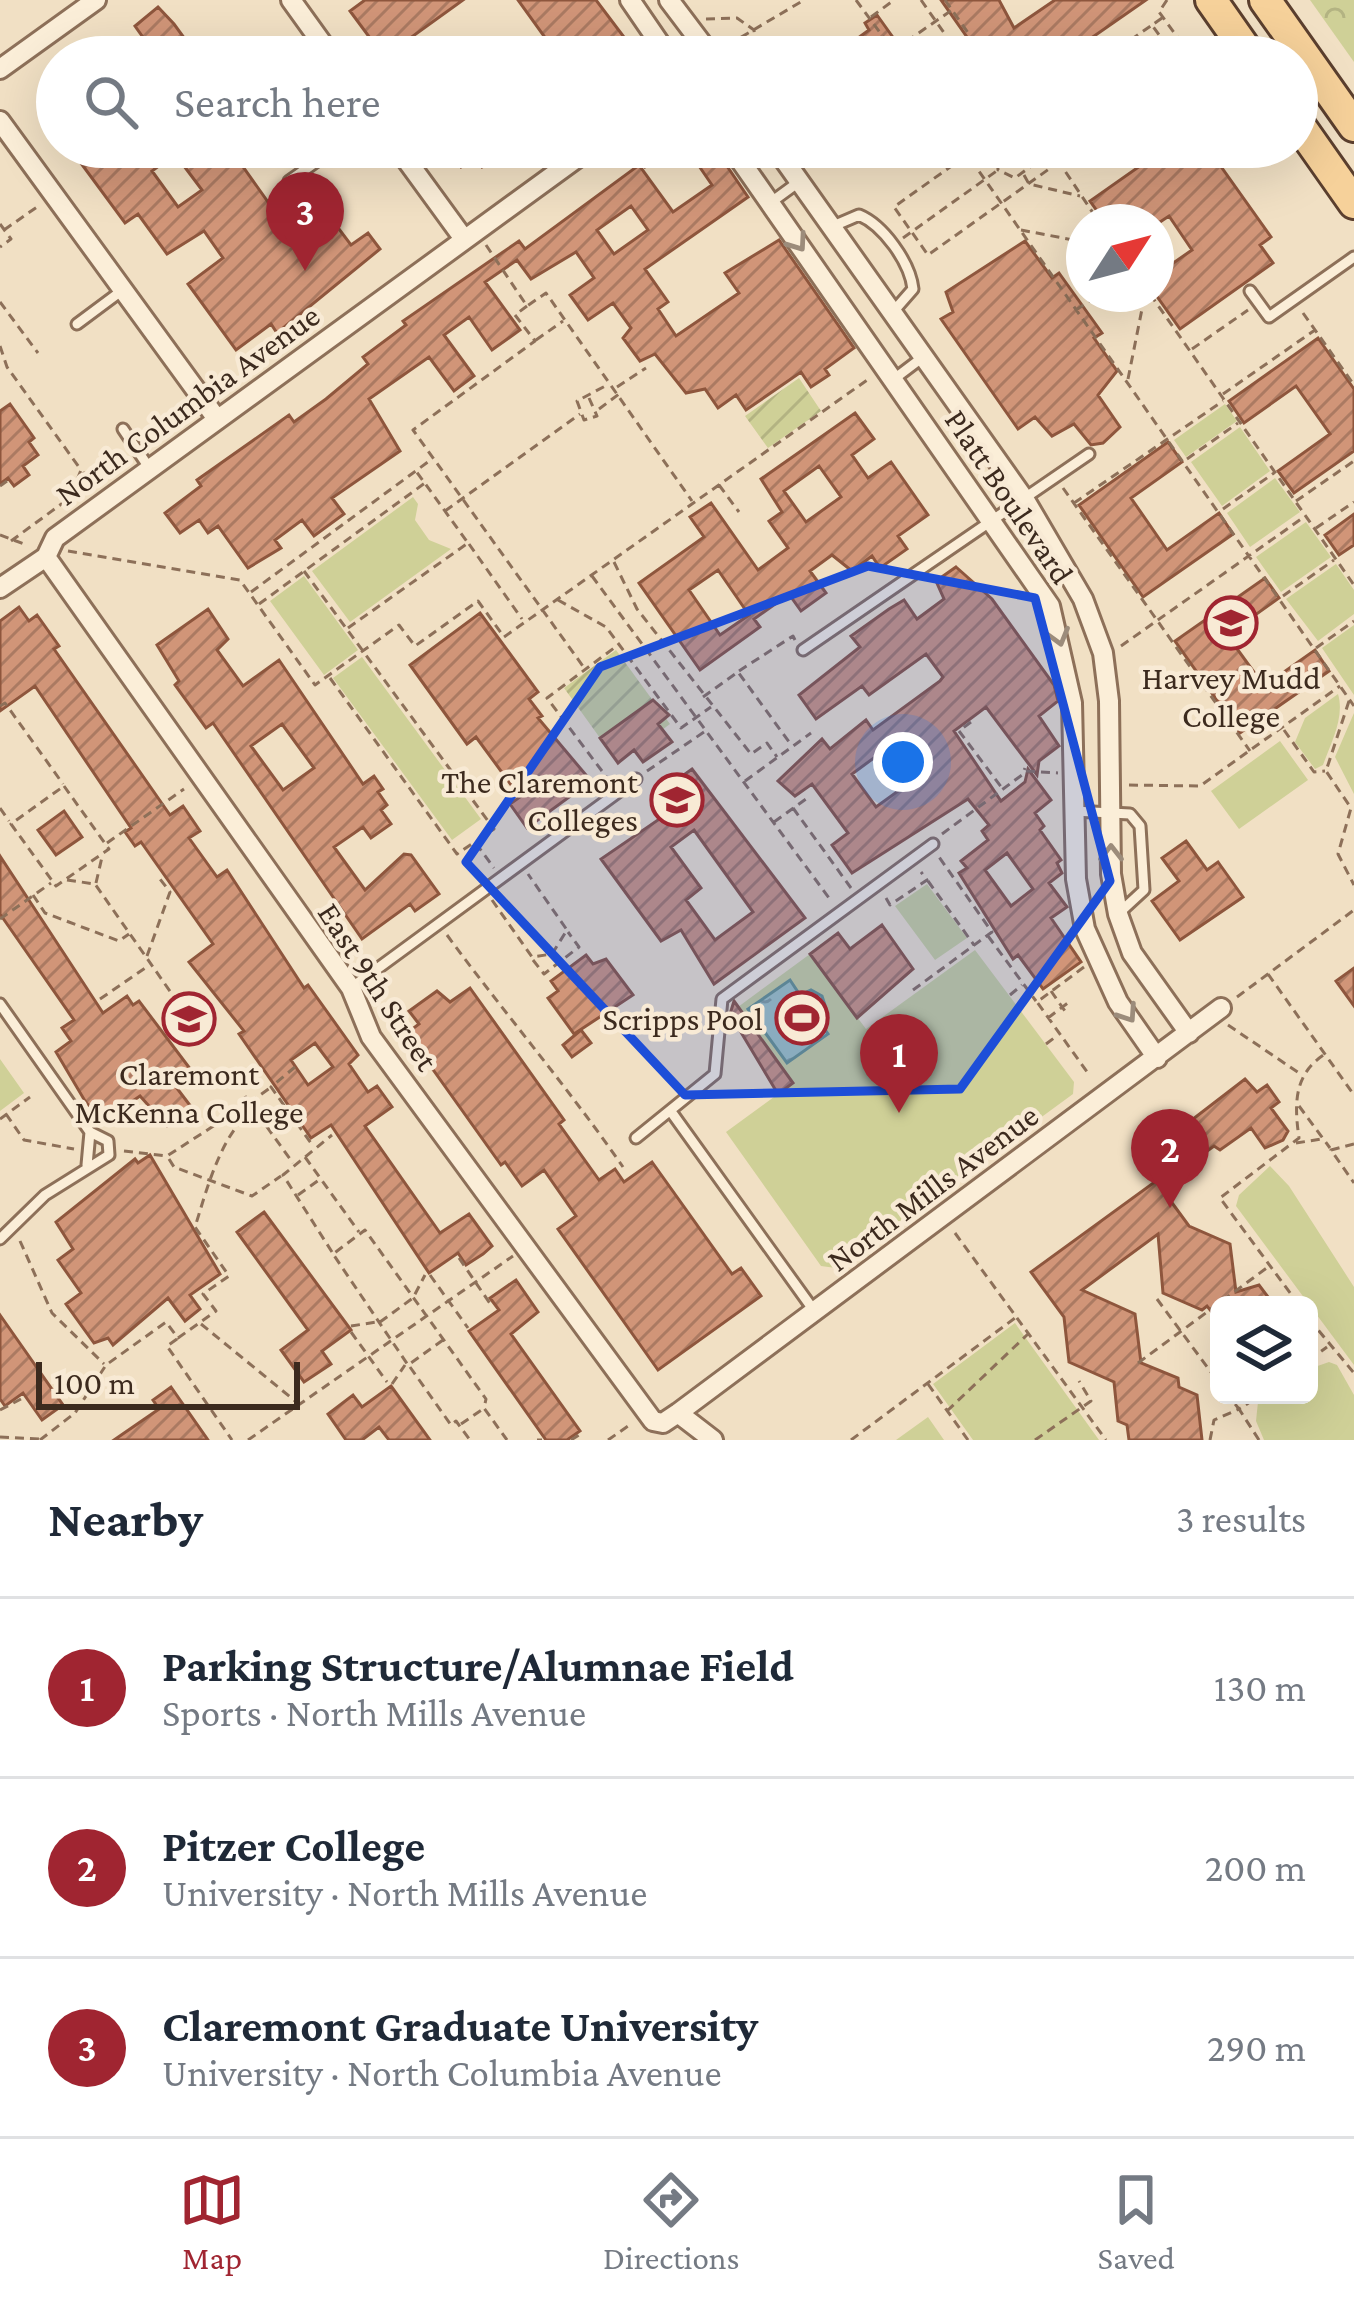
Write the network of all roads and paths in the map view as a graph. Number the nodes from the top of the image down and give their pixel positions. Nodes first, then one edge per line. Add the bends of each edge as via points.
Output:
1 (95, 0) edge
2 (291, 0) edge
3 (630, 0) edge
4 (669, 0) edge
5 (804, 0) edge
6 (856, 0) edge
7 (894, 0) edge
8 (921, 0) edge
9 (945, 0) edge
10 (1167, 0) edge
11 (1211, 0) edge
12 (1265, 0) edge
13 (952, 10) junction
14 (1163, 17) junction
15 (870, 18) junction
16 (936, 21) junction
17 (700, 23) dead end
18 (1152, 25) junction
19 (754, 30) junction
20 (45, 36) edge
21 (317, 36) edge
22 (654, 36) edge
23 (696, 36) edge
24 (741, 36) edge
25 (754, 36) edge
26 (884, 36) edge
27 (914, 36) edge
28 (945, 36) edge
29 (971, 36) edge
30 (1136, 36) edge
31 (1160, 36) edge
32 (1177, 36) edge
33 (1236, 36) edge
34 (1290, 36) edge
35 (36, 43) edge
36 (0, 69) edge
37 (1318, 75) edge
38 (0, 121) edge
39 (1354, 126) edge
40 (1318, 151) edge
41 (307, 168) edge
42 (415, 168) edge
43 (566, 168) edge
44 (746, 168) edge
45 (790, 168) edge
46 (948, 168) edge
47 (976, 168) edge
48 (1028, 168) edge
49 (1051, 168) edge
50 (1064, 168) edge
51 (998, 170) joint
52 (1024, 174) junction
53 (984, 180) junction
54 (289, 181) dead end
55 (800, 182) junction
56 (1030, 184) junction
57 (1082, 196) junction
58 (1354, 202) edge
59 (770, 203) junction
60 (1001, 203) junction
61 (1087, 204) edge
62 (40, 205) dead end
63 (0, 224) edge
64 (831, 227) junction
65 (4, 230) junction
66 (1018, 230) junction
67 (912, 232) junction
68 (1066, 239) edge
69 (474, 241) junction
70 (892, 246) junction
71 (0, 247) edge
72 (1354, 257) edge
73 (124, 289) junction
74 (1250, 290) dead end
75 (1066, 297) edge
76 (1294, 300) junction
77 (0, 302) edge
78 (1258, 302) junction
79 (527, 306) junction
80 (1076, 312) edge
81 (1144, 312) edge
82 (1162, 312) edge
83 (892, 313) junction
84 (565, 320) junction
85 (77, 324) dead end
86 (1315, 331) junction
87 (535, 341) junction
88 (0, 346) edge
89 (1190, 350) junction
90 (38, 353) dead end
91 (924, 357) junction
92 (646, 368) dead end
93 (885, 376) junction
94 (1127, 380) junction
95 (613, 385) junction
96 (1354, 385) edge
97 (619, 394) junction
98 (1223, 397) junction
99 (589, 398) junction
100 (598, 410) junction
101 (580, 415) junction
102 (217, 418) junction
103 (1240, 422) junction
104 (123, 429) dead end
105 (1168, 436) junction
106 (1089, 454) dead end
107 (433, 458) junction
108 (1185, 461) junction
109 (1354, 461) edge
110 (150, 469) junction
111 (82, 470) junction
112 (416, 471) junction
113 (1276, 472) junction
114 (7, 481) dead end
115 (425, 484) junction
116 (719, 484) junction
117 (0, 486) edge
118 (1064, 490) dead end
119 (70, 498) junction
120 (463, 499) junction
121 (1025, 500) junction
122 (1296, 501) junction
123 (693, 502) junction
124 (1354, 502) edge
125 (1074, 503) junction
126 (68, 510) dead end
127 (446, 511) junction
128 (739, 512) dead end
129 (1221, 512) junction
130 (1306, 516) junction
131 (992, 518) junction
132 (1316, 529) junction
133 (0, 535) edge
134 (11, 541) junction
135 (468, 543) junction
136 (24, 544) dead end
137 (68, 551) dead end
138 (1251, 554) junction
139 (46, 557) junction
140 (1335, 559) junction
141 (612, 560) junction
142 (304, 571) junction
143 (591, 575) junction
144 (1354, 585) edge
145 (0, 588) edge
146 (249, 593) junction
147 (1281, 598) junction
148 (556, 599) junction
149 (258, 605) junction
150 (542, 609) junction
151 (1158, 621) junction
152 (1354, 621) edge
153 (525, 622) junction
154 (347, 629) junction
155 (620, 644) junction
156 (1316, 648) junction
157 (362, 650) junction
158 (803, 650) joint
159 (1115, 650) dead end
160 (739, 658) dead end
161 (745, 667) junction
162 (585, 669) junction
163 (738, 672) junction
164 (328, 676) junction
165 (1341, 685) junction
166 (703, 697) junction
167 (1349, 699) junction
168 (0, 706) edge
169 (713, 706) junction
170 (1354, 706) edge
171 (696, 717) junction
172 (971, 722) dead end
173 (1283, 729) junction
174 (705, 731) junction
175 (811, 733) dead end
176 (792, 746) junction
177 (1250, 751) junction
178 (778, 757) junction
179 (1326, 771) junction
180 (1074, 774) junction
181 (637, 779) joint
182 (743, 782) junction
183 (1112, 785) junction
184 (64, 786) junction
185 (184, 789) dead end
186 (1003, 790) junction
187 (618, 793) junction
188 (810, 796) dead end
189 (0, 808) edge
190 (793, 808) junction
191 (1074, 811) junction
192 (1111, 813) junction
193 (773, 823) junction
194 (11, 824) junction
195 (475, 842) junction
196 (106, 844) junction
197 (932, 846) junction
198 (103, 853) junction
199 (914, 862) junction
200 (520, 863) junction
201 (501, 878) junction
202 (160, 879) dead end
203 (65, 880) junction
204 (927, 880) junction
205 (52, 882) junction
206 (95, 884) junction
207 (1354, 885) edge
208 (878, 887) junction
209 (485, 890) junction
210 (33, 896) junction
211 (859, 899) junction
212 (1354, 910) edge
213 (840, 913) junction
214 (1118, 914) junction
215 (0, 919) edge
216 (439, 924) junction
217 (567, 930) junction
218 (130, 934) junction
219 (987, 935) junction
220 (974, 945) junction
221 (146, 958) junction
222 (532, 958) junction
223 (1095, 958) junction
224 (151, 964) junction
225 (1268, 974) junction
226 (1023, 984) junction
227 (351, 988) junction
228 (913, 990) dead end
229 (1051, 992) junction
230 (1010, 994) dead end
231 (100, 999) dead end
232 (1037, 1002) junction
233 (1069, 1002) dead end
234 (0, 1004) edge
235 (1063, 1007) junction
236 (1218, 1011) junction
237 (1067, 1014) dead end
238 (1048, 1018) junction
239 (195, 1027) dead end
240 (1189, 1033) junction
241 (1060, 1034) junction
242 (1046, 1044) dead end
243 (1324, 1054) junction
244 (1157, 1058) junction
245 (295, 1067) dead end
246 (1301, 1073) junction
247 (1090, 1076) dead end
248 (271, 1087) junction
249 (245, 1096) dead end
250 (1354, 1096) edge
251 (30, 1097) dead end
252 (249, 1102) junction
253 (1299, 1106) junction
254 (254, 1109) junction
255 (672, 1112) junction
256 (6, 1114) junction
257 (0, 1118) edge
258 (242, 1118) junction
259 (90, 1132) junction
260 (332, 1135) dead end
261 (636, 1138) dead end
262 (1324, 1139) junction
263 (1294, 1143) junction
264 (1354, 1144) edge
265 (112, 1148) junction
266 (314, 1148) junction
267 (1331, 1150) junction
268 (88, 1152) junction
269 (167, 1156) junction
270 (304, 1156) junction
271 (292, 1163) junction
272 (87, 1165) junction
273 (622, 1167) dead end
274 (283, 1175) junction
275 (321, 1179) junction
276 (209, 1181) junction
277 (1354, 1183) edge
278 (297, 1196) junction
279 (944, 1216) junction
280 (16, 1228) junction
281 (360, 1233) junction
282 (0, 1239) edge
283 (525, 1247) junction
284 (333, 1254) junction
285 (459, 1258) dead end
286 (1270, 1266) junction
287 (476, 1283) junction
288 (1292, 1296) edge
289 (413, 1298) junction
290 (1156, 1299) dead end
291 (450, 1303) junction
292 (491, 1305) dead end
293 (815, 1312) junction
294 (1017, 1317) junction
295 (428, 1318) junction
296 (200, 1323) junction
297 (378, 1323) junction
298 (468, 1328) dead end
299 (1318, 1331) edge
300 (1181, 1332) junction
301 (1029, 1333) junction
302 (178, 1338) junction
303 (443, 1340) junction
304 (392, 1343) junction
305 (1329, 1346) junction
306 (1318, 1354) edge
307 (370, 1358) junction
308 (407, 1364) junction
309 (1138, 1364) dead end
310 (106, 1366) junction
311 (1210, 1371) edge
312 (1354, 1373) edge
313 (1079, 1381) dead end
314 (926, 1383) junction
315 (21, 1399) dead end
316 (1235, 1404) edge
317 (1247, 1404) edge
318 (302, 1406) junction
319 (1082, 1407) junction
320 (484, 1408) junction
321 (1239, 1409) junction
322 (0, 1410) edge
323 (947, 1411) junction
324 (678, 1413) junction
325 (645, 1414) junction
326 (459, 1426) junction
327 (582, 1433) dead end
328 (0, 1437) edge
329 (39, 1440) edge
330 (232, 1440) edge
331 (248, 1440) edge
332 (470, 1440) edge
333 (507, 1440) edge
334 (571, 1440) edge
335 (608, 1440) edge
336 (687, 1440) edge
337 (713, 1440) edge
338 (851, 1440) edge
339 (968, 1440) edge
340 (1035, 1440) edge
341 (1106, 1440) edge
342 (1210, 1440) edge
343 (1259, 1440) edge

1 - 20 street
2 - 21 street
3 - 22 street
4 - 23 street
5 - 19 path
6 - 15 path
7 - 15 path
8 - 16 path
9 - 13 path
10 - 14 path via 1159,7
11 - 33 main road
12 - 34 main road
13 - 16 path
13 - 29 path
14 - 18 path
14 - 32 path
15 - 26 path
16 - 27 path
16 - 28 path
17 - 19 path via 721,15
18 - 30 path
18 - 31 path
19 - 24 path
19 - 25 path
35 - 36 street
37 - 39 main road
38 - 73 street
40 - 58 main road
41 - 54 lane
42 - 69 street
43 - 69 street, North Columbia Avenue
44 - 59 street, Platt Boulevard
45 - 55 street, Platt Boulevard
46 - 67 path via 894,206
47 - 53 path
48 - 52 path
49 - 56 path
50 - 57 path
51 - 52 path
51 - 53 path
52 - 56 path
53 - 60 path
53 - 67 path
55 - 59 lane
55 - 64 street, Platt Boulevard
56 - 57 path
56 - 60 path
57 - 61 path
59 -> 93 street, Platt Boulevard
60 - 66 path
60 - 67 path via 928,255
62 - 65 path
63 - 65 path
64 - 70 lane via 859,214
64 - 83 street, Platt Boulevard
65 - 71 path via 11,239
66 - 68 path
66 - 75 path
67 - 70 path
69 - 79 path
69 - 102 street, North Columbia Avenue
70 - 83 lane via 913,289
72 - 76 lane
73 - 85 lane
73 - 102 street
74 - 78 lane
76 - 78 lane via 1270,317
76 - 86 path
77 - 90 path
78 - 89 path
79 - 84 path via 546,293
79 - 87 path via 515,315
80 - 94 path
81 - 94 path
82 - 89 path
83 - 91 street, Platt Boulevard
84 - 87 path
84 - 95 path
86 - 96 path
86 - 98 path
87 - 107 path via 412,430
88 - 111 path
89 - 98 path
91 - 93 lane
91 - 121 street, Platt Boulevard
92 - 95 path
93 - 116 path
93 - 131 street, Platt Boulevard
94 - 105 path
95 - 97 path
95 - 99 path
97 - 100 path
97 - 123 path
98 - 103 path
98 - 105 path
99 - 100 path
99 - 101 path via 577,401
100 - 101 path via 590,421
101 - 120 path
102 - 110 street, North Columbia Avenue
103 - 108 path
103 - 113 path
104 - 110 lane
105 - 108 path
105 - 125 path
106 - 121 lane
107 - 112 path
107 - 120 path
108 - 129 path
109 - 122 path
110 - 139 street, North Columbia Avenue via 55,538
111 - 119 path
111 - 119 path via 90,483
112 - 115 path
112 - 146 path
113 - 122 path
113 - 129 path
114 - 117 path
115 - 127 path
115 - 142 path
116 - 123 path
116 - 128 path
118 - 125 path
119 - 126 path
119 - 134 path
120 - 127 path
120 - 150 path
121 - 131 lane
121 - 183 street, Platt Boulevard via 1069,569 1102,653
122 - 130 path
123 - 141 path
124 - 132 path
125 - 151 path
127 - 135 path
129 - 138 path
130 - 132 path
130 - 138 path
131 - 158 lane
131 -> 180 street, Platt Boulevard via 1035,579 1060,637
132 - 140 path
133 - 134 path
134 - 136 path
135 - 153 path
135 - 154 path
137 - 146 path via 239,580
138 - 147 path
138 - 151 path
139 - 145 street, North Columbia Avenue
139 - 227 street, East 9th Street
140 - 144 path
140 - 147 path
141 - 143 path
141 - 166 path
142 - 149 path
142 - 154 path
143 - 148 path
143 - 171 path
146 - 149 path
147 - 156 path
148 - 150 path
148 - 155 path via 600,621
149 - 164 path via 315,685
150 - 153 path
150 - 162 path
151 - 159 path
151 - 177 path
152 - 156 path
153 - 157 path via 505,637 478,601 415,646 399,626
154 - 157 path
155 - 162 path
155 - 171 path via 681,728
156 - 165 path
157 - 164 path
157 - 195 path via 494,829
158 - 161 path via 793,636
160 - 161 path
161 - 163 path
162 - 187 path via 548,698
163 - 166 path
163 - 176 path
164 - 195 path via 457,854
165 - 167 path
165 - 173 path
166 - 169 path
167 - 170 path
167 - 179 path
168 - 184 path
169 - 171 path
169 - 178 path via 751,754 767,743
171 - 174 path
172 - 186 path via 959,730
173 - 177 path
173 - 179 path via 1314,772
174 - 181 path
174 - 182 path
175 - 176 path
176 - 178 path
177 - 183 path via 1200,786
178 - 182 path
179 - 207 path via 1351,808 1338,854
180 - 186 path via 1024,769
180 - 191 street, Platt Boulevard
181 - 187 lane
182 - 193 path
183 - 192 street, Platt Boulevard
184 - 194 path
184 - 196 path
185 - 196 path
186 - 197 path
187 - 200 lane
188 - 190 path
189 - 194 path
190 - 193 path
190 - 211 path
191 - 192 lane
191 - 223 street, Platt Boulevard via 1079,904
214 -> 192 street, Platt Boulevard
192 - 214 lane via 1130,814 1140,826 1144,890
193 - 213 path
194 - 205 path
195 - 201 path
196 - 198 path
197 - 199 lane
197 - 219 path
198 - 203 path
198 - 206 path
199 - 204 path
199 - 208 lane
200 - 201 lane
200 - 217 path
201 - 209 lane
202 - 221 path via 170,892
203 - 205 path
203 - 206 path
204 - 208 path via 890,905
204 - 220 path
205 - 210 path
206 - 218 path
208 - 211 lane
209 - 216 lane
209 - 222 path
210 - 215 path
210 - 218 path via 45,913 119,941
211 - 213 lane
212 - 225 path
213 - 255 lane via 722,999 715,1074
214 - 240 street, Platt Boulevard via 1132,952
216 - 227 lane
216 - 273 path
217 - 222 path via 558,949
217 - 222 path via 579,947 544,974
218 - 221 path
219 - 220 path
219 - 226 path
220 - 228 path
221 - 224 path
223 - 229 path
223 -> 244 street, Platt Boulevard
224 - 231 path
224 - 239 path
225 - 236 path
225 - 243 path
226 - 230 path
226 - 232 path
227 - 283 street, East 9th Street via 371,1037
229 - 232 path
229 - 235 path
232 - 238 path
233 - 235 path
234 - 259 lane
235 - 237 path
235 - 238 path
236 - 240 street, North Mills Avenue
236 - 246 path
238 - 241 path
240 - 244 street, North Mills Avenue
241 - 242 path
241 - 247 path
243 - 246 path
243 - 250 path
244 - 279 street, North Mills Avenue
245 - 248 path
246 - 253 path
248 - 252 path
248 - 266 path
249 - 252 path
251 - 256 path
252 - 254 path
253 - 262 path
253 - 263 path
254 - 258 path
254 - 271 path
255 - 261 lane
255 - 293 lane
256 - 257 path
256 - 268 path via 24,1140
258 - 269 path via 229,1116
258 - 276 path
259 - 265 lane
259 - 268 lane
260 - 266 path
262 - 263 path
262 - 267 path
263 - 286 path via 1220,1198
264 - 267 path
265 - 269 path
265 - 272 lane
266 - 270 path
267 - 277 path
268 - 272 lane
269 - 276 path
270 - 271 path
270 - 275 path
271 - 274 path
272 - 280 lane
274 - 276 path via 252,1196
274 - 278 path
275 - 278 path
275 - 281 path
276 - 296 path via 195,1227 229,1276 203,1294 216,1311
278 - 284 path
279 - 293 street, North Mills Avenue
279 - 294 path
280 - 282 lane
280 - 310 path via 52,1312
281 - 284 path
281 - 289 path
283 - 287 path
283 - 325 street, East 9th Street
284 - 297 path
285 - 287 path
286 - 288 path
286 - 300 path
287 - 291 path
287 - 292 path
289 - 291 path via 428,1275
289 - 295 path
289 - 297 path
290 - 300 path
291 - 295 path
291 - 298 path
293 - 324 street, North Mills Avenue
294 - 301 path
294 - 314 path
295 - 303 path
295 - 304 path
296 - 302 path
296 - 318 path
297 - 304 path
297 - 307 path via 351,1329
299 - 305 path
300 - 309 path
300 - 311 path
301 - 319 path
301 - 323 path
302 - 310 path via 166,1322
302 - 330 path via 167,1346
303 - 308 path
303 - 320 path
304 - 307 path
304 - 308 path
305 - 306 path
305 - 312 path
307 - 308 path via 390,1383
307 - 318 path
308 - 326 path
310 - 329 path via 75,1413
313 - 319 path via 1090,1401
314 - 323 path
314 - 338 path
315 - 322 path
316 - 321 path
317 - 321 path
318 - 331 path
319 - 340 path
319 - 341 path
320 - 326 path
320 - 333 path
321 - 342 path via 1214,1420
321 - 343 path
323 - 339 path
324 - 325 street via 663,1423
324 - 336 street
324 - 337 street
325 - 335 path
326 - 332 path
327 - 334 path
328 - 329 path

